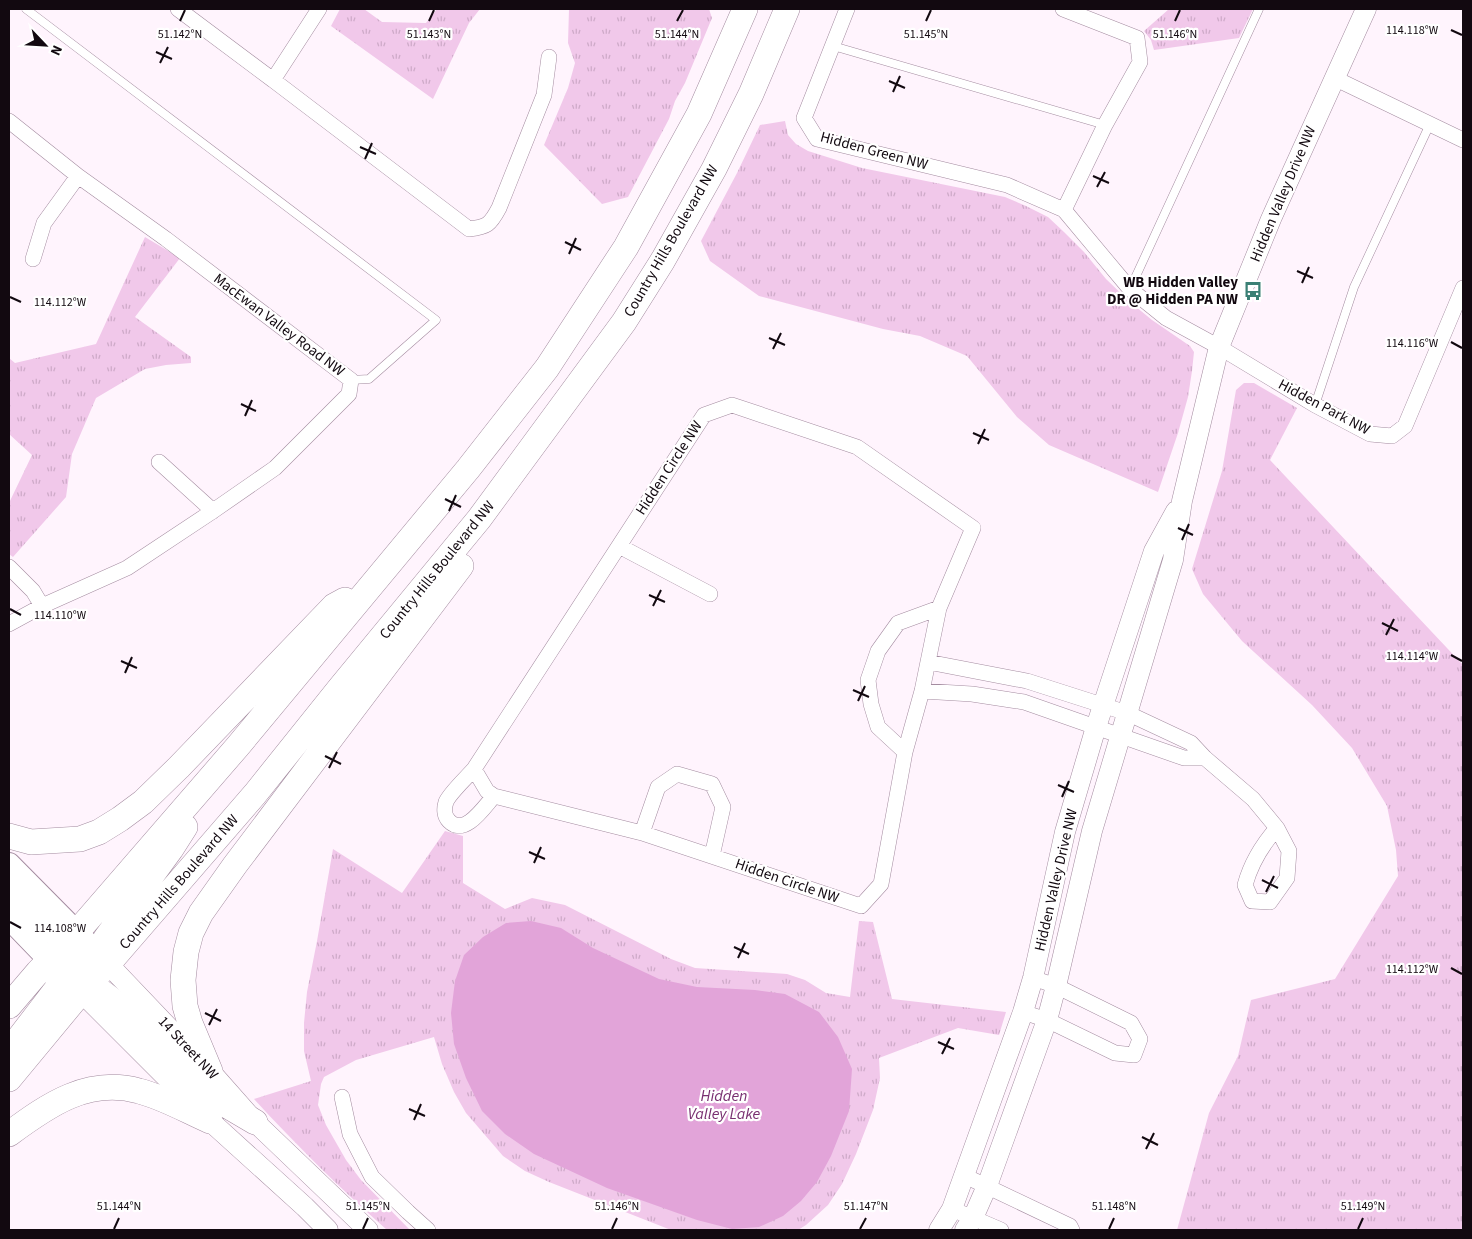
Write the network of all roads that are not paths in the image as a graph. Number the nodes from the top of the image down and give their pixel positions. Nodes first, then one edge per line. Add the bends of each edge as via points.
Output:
1 (26, 9) edge
2 (178, 9) edge
3 (318, 9) edge
4 (745, 9) edge
5 (787, 9) edge
6 (847, 9) edge
7 (1063, 9) edge
8 (1260, 9) edge
9 (1366, 9) edge
10 (833, 46) junction
11 (549, 57) dead end
12 (1334, 78) junction
13 (273, 80) junction
14 (9, 121) edge
15 (1105, 124) junction
16 (1430, 124) junction
17 (1463, 140) edge
18 (78, 176) junction
19 (1064, 210) junction
20 (33, 259) dead end
21 (1463, 288) edge
22 (1130, 289) junction
23 (1219, 347) junction
24 (351, 380) junction
25 (1315, 405) junction
26 (159, 462) dead end
27 (1182, 501) junction
28 (213, 511) junction
29 (480, 519) junction
30 (619, 546) junction
31 (9, 567) edge
32 (375, 582) junction
33 (710, 594) dead end
34 (42, 606) junction
35 (939, 608) junction
36 (9, 624) edge
37 (928, 662) junction
38 (922, 691) junction
39 (1103, 706) junction
40 (1127, 713) junction
41 (1096, 727) junction
42 (1120, 735) junction
43 (905, 752) junction
44 (1205, 758) junction
45 (474, 769) junction
46 (494, 796) junction
47 (1277, 828) dead end
48 (642, 833) junction
49 (9, 836) edge
50 (712, 856) junction
51 (9, 864) edge
52 (9, 890) edge
53 (9, 918) edge
54 (79, 963) junction
55 (1033, 978) junction
56 (1056, 986) junction
57 (9, 1006) edge
58 (1023, 1012) junction
59 (1047, 1020) junction
60 (9, 1051) edge
61 (210, 1071) junction
62 (9, 1079) edge
63 (342, 1097) dead end
64 (210, 1122) junction
65 (255, 1122) junction
66 (9, 1134) edge
67 (965, 1176) junction
68 (986, 1186) junction
69 (952, 1209) junction
70 (969, 1224) edge
71 (328, 1230) edge
72 (368, 1230) edge
73 (428, 1230) edge
74 (939, 1230) edge
75 (1001, 1230) edge
76 (1072, 1230) edge

1 - 24 lane via 436,320 369,379
2 - 13 street
3 - 13 street
4 - 32 main road, Country Hills Boulevard NW via 700,114 626,247 547,368
5 - 29 main road, Country Hills Boulevard NW via 752,94 663,260 624,322
6 - 10 street, Hidden Green NW
7 - 15 street via 1137,38 1140,62
8 - 22 lane
9 - 12 street, Hidden Valley Drive NW
10 - 15 lane
10 - 19 street, Hidden Green NW via 804,118 817,139 1007,185
11 - 13 street via 544,95 499,208 493,220 482,227 469,229
12 - 16 street
12 - 23 street, Hidden Valley Drive NW via 1271,219
14 - 18 street, MacEwan Valley Road NW
15 - 19 street
16 - 17 street
16 - 25 lane via 1354,287
18 - 20 street via 44,223
18 - 24 street, MacEwan Valley Road NW
19 - 22 street, Hidden Green NW
21 - 25 street, Hidden Park NW via 1405,426 1392,436 1370,434
22 - 23 street, Hidden Green NW via 1166,318
23 - 25 street, Hidden Park NW
23 - 27 street, Hidden Valley Drive NW
24 - 28 street, MacEwan Valley Road NW via 349,394 275,468
26 - 28 street
27 - 39 street, Hidden Valley Drive NW via 1154,551
27 - 40 street, Hidden Valley Drive NW via 1173,560
28 - 34 street, MacEwan Valley Road NW via 127,568
29 - 54 main road, Country Hills Boulevard NW via 255,794
29 - 61 main road via 460,568 200,913 186,952 183,993 190,1023
30 - 33 street
30 - 35 street, Hidden Circle NW via 704,415 732,405 857,447 972,528
30 - 45 street, Hidden Circle NW
31 - 34 street via 33,591
32 - 49 main road via 334,606 144,802 120,819 80,839 31,842
32 - 54 main road, Country Hills Boulevard NW via 238,746
34 - 36 street, MacEwan Valley Road NW
35 - 37 street, Hidden Circle NW
35 - 43 street via 898,623 878,650 868,680 878,728
37 - 38 street, Hidden Circle NW
37 - 39 street via 1027,681
38 - 41 street via 1024,702
38 - 43 street, Hidden Circle NW
39 - 40 street
39 - 41 street, Hidden Valley Drive NW
40 - 42 street, Hidden Valley Drive NW
40 - 44 street via 1191,743
41 - 42 street
41 - 55 street, Hidden Valley Drive NW via 1065,832
42 - 44 street via 1184,758
42 - 56 street, Hidden Valley Drive NW via 1092,831
43 - 50 street, Hidden Circle NW via 881,884 861,906
44 - 47 street via 1253,799
45 - 46 street via 487,791
45 - 46 street, Hidden Circle NW via 446,801 444,811 448,820 457,826 465,826
46 - 48 street, Hidden Circle NW
48 - 50 street, Hidden Circle NW
48 - 50 street via 658,787 678,774 712,784 723,807
51 - 54 main road, 14 Street NW
52 - 54 main road via 49,928
53 - 54 main road, 14 Street NW
54 - 57 main road, Country Hills Boulevard NW
54 - 60 main road
54 - 61 street, 14 Street NW
54 - 62 main road, Country Hills Boulevard NW
54 - 64 street, 14 Street NW
54 - 65 main road via 112,1000 221,1102
55 - 56 street
55 - 58 street, Hidden Valley Drive NW
56 - 59 street, Hidden Valley Drive NW
56 - 59 street via 1131,1023 1140,1039 1134,1055 1115,1053
58 - 59 street
58 - 67 street, Hidden Valley Drive NW
59 - 68 street, Hidden Valley Drive NW
61 - 65 street, 14 Street NW
63 - 73 street via 350,1134 372,1177
64 - 66 main road via 140,1091 113,1086 88,1089 62,1099
64 - 71 street, 14 Street NW
65 - 72 street, 14 Street NW
67 - 68 street
67 - 69 street, Hidden Valley Drive NW
68 - 70 street, Hidden Valley Drive NW
68 - 76 street via 1070,1226
69 - 70 street
69 - 74 street, Hidden Valley Drive NW
70 - 75 street

